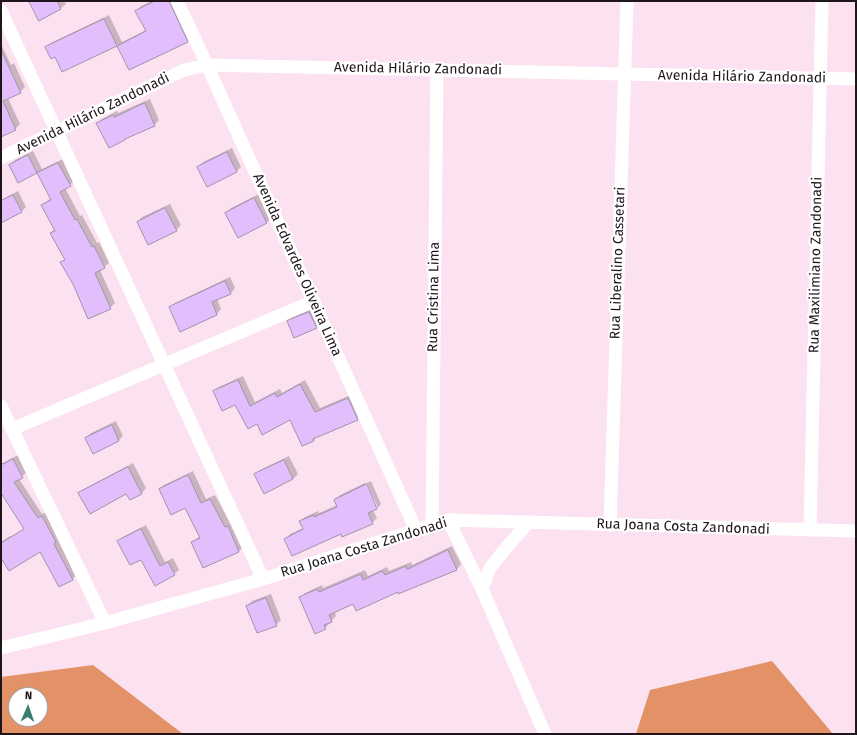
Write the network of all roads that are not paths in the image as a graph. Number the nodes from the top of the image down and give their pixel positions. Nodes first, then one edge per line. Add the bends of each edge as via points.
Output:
1 (176, 1) edge
2 (627, 1) edge
3 (822, 1) edge
4 (1, 11) edge
5 (207, 65) junction
6 (437, 70) junction
7 (624, 74) junction
8 (821, 78) junction
9 (856, 79) edge
10 (56, 131) junction
11 (1, 158) edge
12 (314, 301) junction
13 (163, 365) junction
14 (1, 406) edge
15 (12, 429) junction
16 (448, 520) junction
17 (529, 522) junction
18 (432, 525) junction
19 (610, 525) junction
20 (416, 530) junction
21 (810, 530) junction
22 (856, 531) edge
23 (262, 579) junction
24 (482, 589) junction
25 (105, 623) junction
26 (1, 648) edge
27 (545, 734) edge

1 - 5 street, Avenida Edvardes Oliveira Lima
2 - 7 street, Rua Liberalino Cassetari
3 - 8 street, Rua Maxilimiano Zandonadi
4 - 10 street
5 - 6 street, Avenida Hilário Zandonadi
5 - 10 street, Avenida Hilário Zandonadi via 184,70
5 - 12 street, Avenida Edvardes Oliveira Lima
6 - 7 street, Avenida Hilário Zandonadi
6 - 18 street, Rua Cristina Lima
7 - 8 street, Avenida Hilário Zandonadi
7 - 19 street, Rua Liberalino Cassetari
8 - 9 street, Avenida Hilário Zandonadi
8 - 21 street, Rua Maxilimiano Zandonadi
10 - 11 street, Avenida Hilário Zandonadi
10 - 13 street
12 - 13 street
12 - 20 street, Avenida Edvardes Oliveira Lima
13 - 15 street
13 - 23 street
14 - 15 street
15 - 25 street
16 - 17 street, Rua Joana Costa Zandonadi
16 - 18 street, Rua Joana Costa Zandonadi
16 - 24 street
17 - 19 street, Rua Joana Costa Zandonadi
17 - 24 street via 490,568
18 - 20 street, Rua Joana Costa Zandonadi
19 - 21 street, Rua Joana Costa Zandonadi
20 - 23 street, Rua Joana Costa Zandonadi
21 - 22 street, Rua Joana Costa Zandonadi
23 - 25 street, Rua Joana Costa Zandonadi
24 - 27 street
25 - 26 street, Rua Joana Costa Zandonadi

